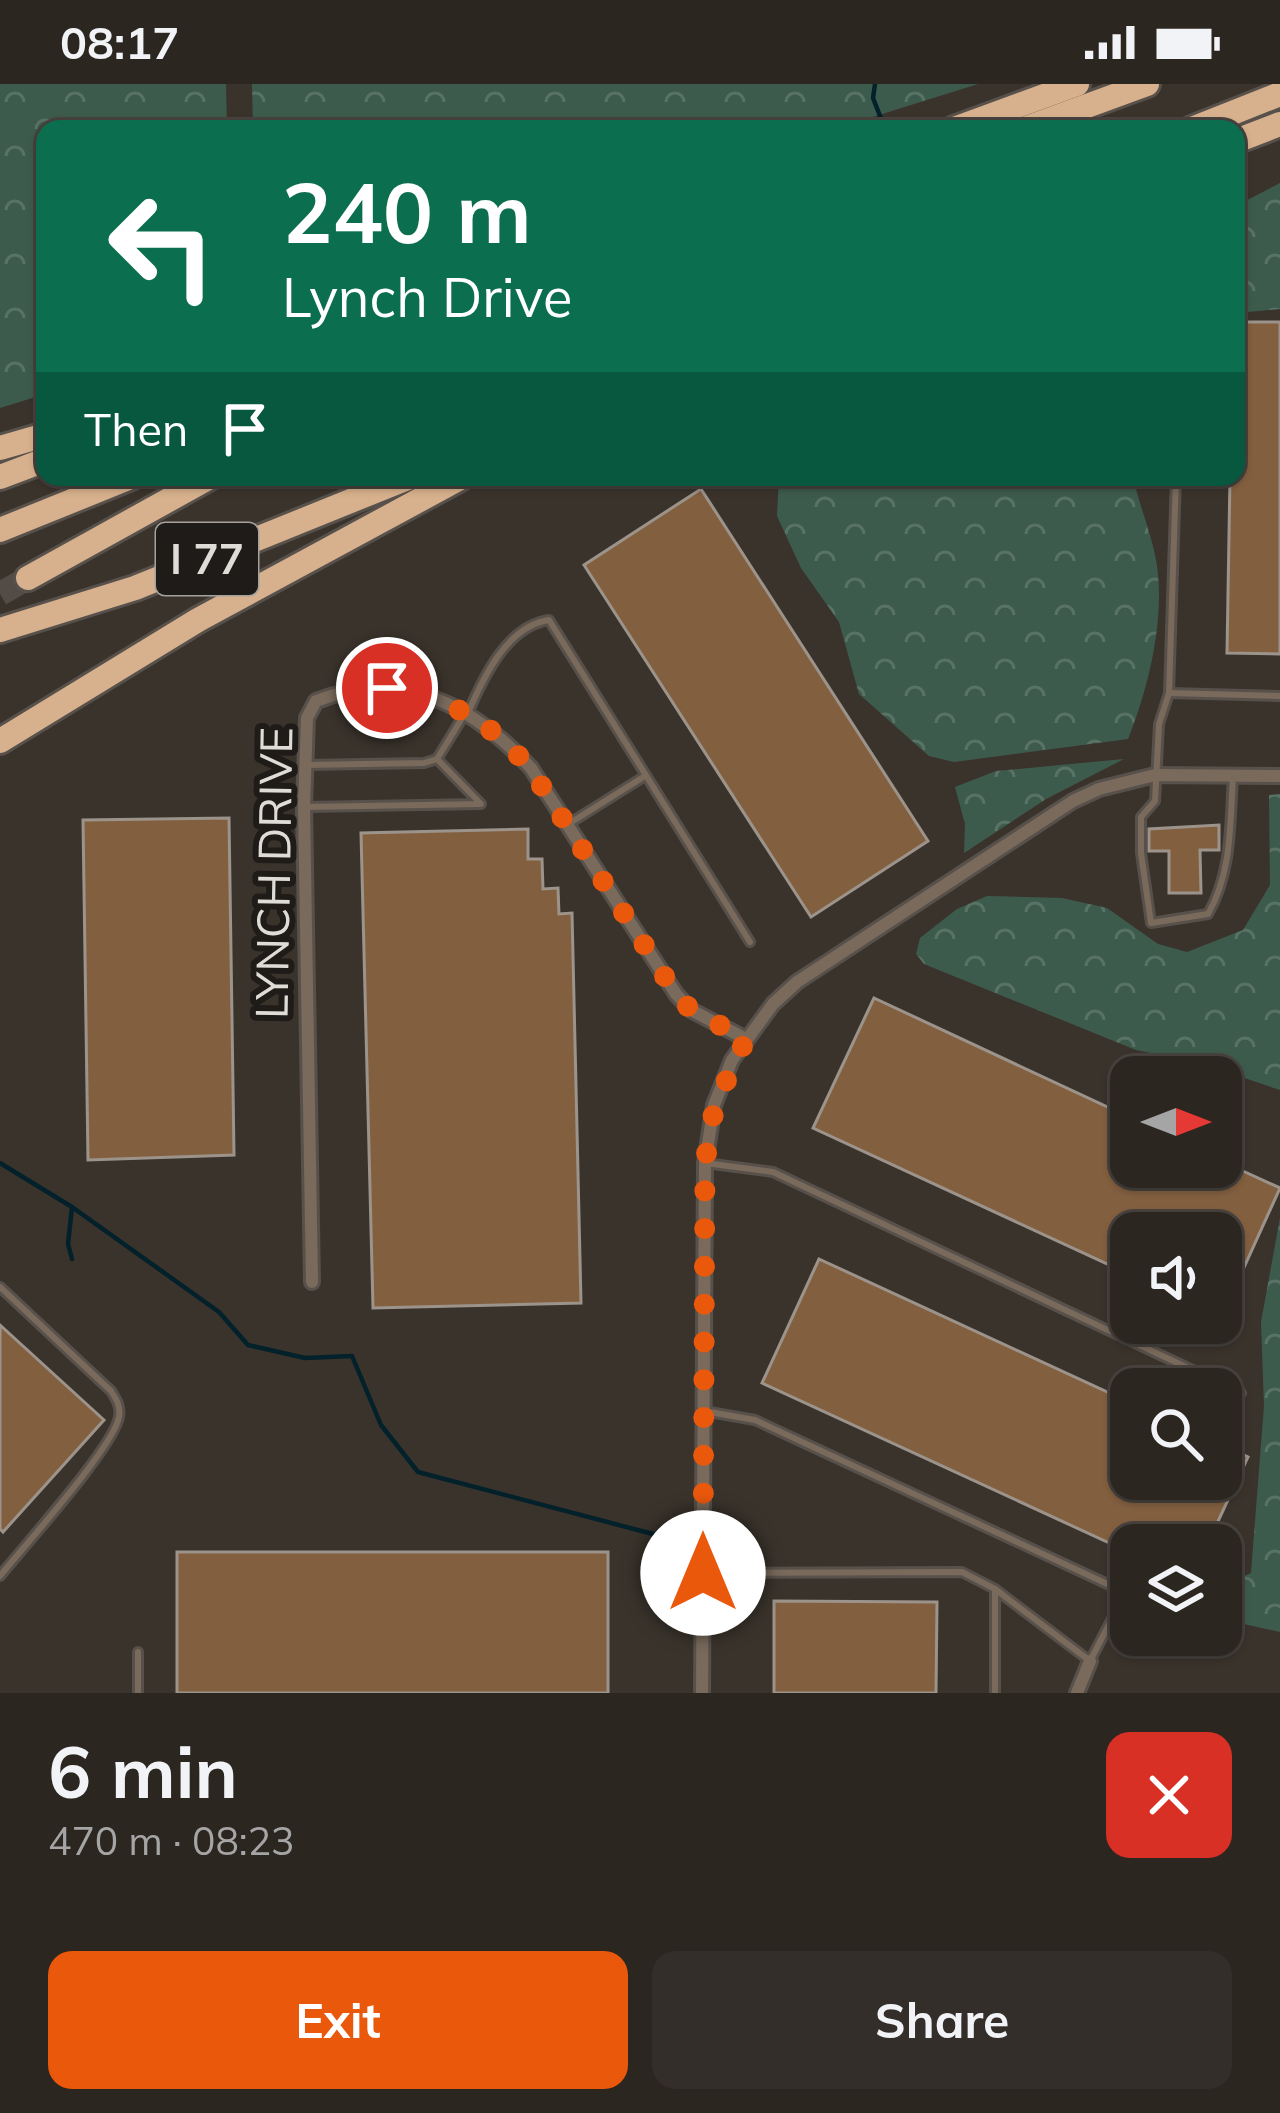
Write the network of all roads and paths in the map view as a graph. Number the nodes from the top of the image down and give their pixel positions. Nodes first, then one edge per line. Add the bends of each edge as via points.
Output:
1 (1078, 84) edge
2 (1147, 84) edge
3 (1280, 94) edge
4 (979, 120) edge
5 (1049, 120) edge
6 (1215, 120) edge
7 (1280, 124) edge
8 (1245, 138) edge
9 (36, 438) edge
10 (0, 448) edge
11 (36, 463) edge
12 (0, 477) edge
13 (109, 486) edge
14 (194, 486) edge
15 (388, 486) edge
16 (444, 486) edge
17 (1176, 486) edge
18 (0, 530) edge
19 (28, 578) tunnel mouth
20 (0, 630) edge
21 (1169, 693) junction
22 (1280, 696) edge
23 (467, 712) junction
24 (0, 740) edge
25 (437, 759) junction
26 (305, 765) junction
27 (1155, 775) junction
28 (1233, 775) junction
29 (646, 776) junction
30 (1280, 776) edge
31 (304, 807) junction
32 (567, 825) junction
33 (750, 942) dead end
34 (746, 1039) junction
35 (705, 1162) junction
36 (312, 1282) dead end
37 (0, 1287) edge
38 (1188, 1368) edge
39 (704, 1411) junction
40 (703, 1573) junction
41 (0, 1576) edge
42 (1110, 1586) edge
43 (995, 1589) junction
44 (1110, 1626) edge
45 (138, 1652) dead end
46 (1090, 1661) junction
47 (138, 1693) edge
48 (702, 1693) edge
49 (995, 1693) edge
50 (1077, 1693) edge

1 - 4 highway
2 - 5 highway
3 - 6 highway
7 - 8 highway
9 - 10 highway
11 - 12 highway
13 - 18 highway, I 77
14 - 19 highway, I 77
15 - 20 highway, I 77 via 135,588
16 - 24 highway
17 - 21 lane
21 - 22 lane
21 - 27 lane
23 - 25 lane
23 - 26 street, LYNCH DRIVE via 406,692 345,690 310,707
23 - 29 lane via 509,644 549,620
23 - 32 street, LYNCH DRIVE via 530,768
25 - 26 lane
25 - 31 lane via 481,804
26 - 31 street, LYNCH DRIVE
27 - 28 street
27 - 28 lane via 1141,853 1151,923 1208,914 1214,905 1223,887
27 - 34 street via 1073,801 797,982
28 - 30 street
29 - 32 lane
29 - 33 lane
31 - 36 street, LYNCH DRIVE
32 - 34 street, LYNCH DRIVE via 676,994
34 - 35 street via 715,1105
35 - 38 lane via 773,1172
35 - 39 street
37 - 41 lane via 118,1403 117,1424
39 - 40 street
39 - 42 lane via 755,1420
40 - 43 lane via 949,1570
40 - 48 street
43 - 46 lane
43 - 49 lane
44 - 46 lane
45 - 47 lane
46 - 50 street

